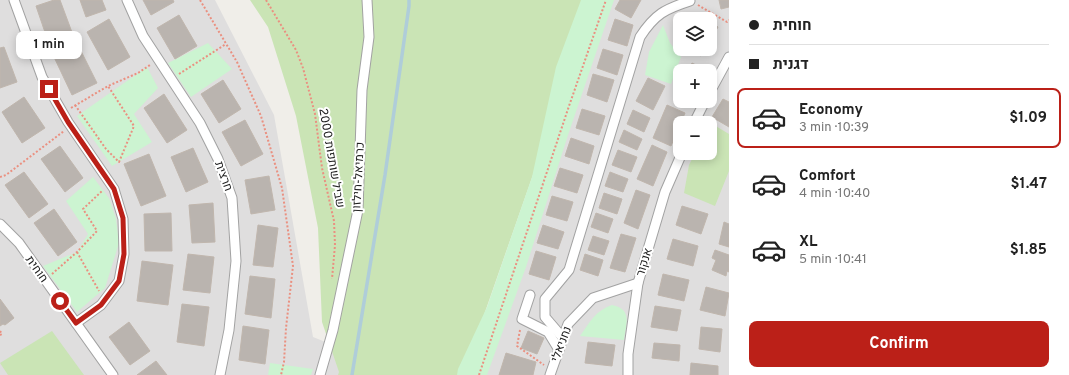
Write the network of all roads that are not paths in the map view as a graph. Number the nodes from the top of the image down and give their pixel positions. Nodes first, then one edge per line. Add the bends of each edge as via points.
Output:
1 (14, 0) edge
2 (126, 0) edge
3 (367, 0) edge
4 (690, 1) road end
5 (729, 57) edge
6 (717, 79) edge
7 (679, 160) edge
8 (0, 224) edge
9 (638, 283) junction
10 (530, 295) dead end
11 (76, 323) junction
12 (563, 338) junction
13 (559, 350) junction
14 (551, 372) edge
15 (113, 375) edge
16 (220, 375) edge
17 (320, 375) edge
18 (628, 375) edge

1 - 11 street via 42,77 71,126 114,189 123,218 124,254 119,281 101,305
2 - 16 street, חרצית via 143,36 200,123 218,158 232,198 236,261 229,330
3 - 17 street, כרמיאל-חילזון via 370,36 362,90 358,210 333,330
4 - 12 street via 657,15 640,37 569,270 545,299 545,317
5 - 6 street
7 - 9 street, אנקור via 665,192
8 - 11 street, חוחית via 19,243
9 - 12 street, נחניאלי via 593,298 568,324
9 - 18 street, אנקור via 628,354
10 - 13 street via 522,319 548,332
11 - 15 street, חוחית
12 - 13 street, נחניאלי
13 - 14 street, נחניאלי

